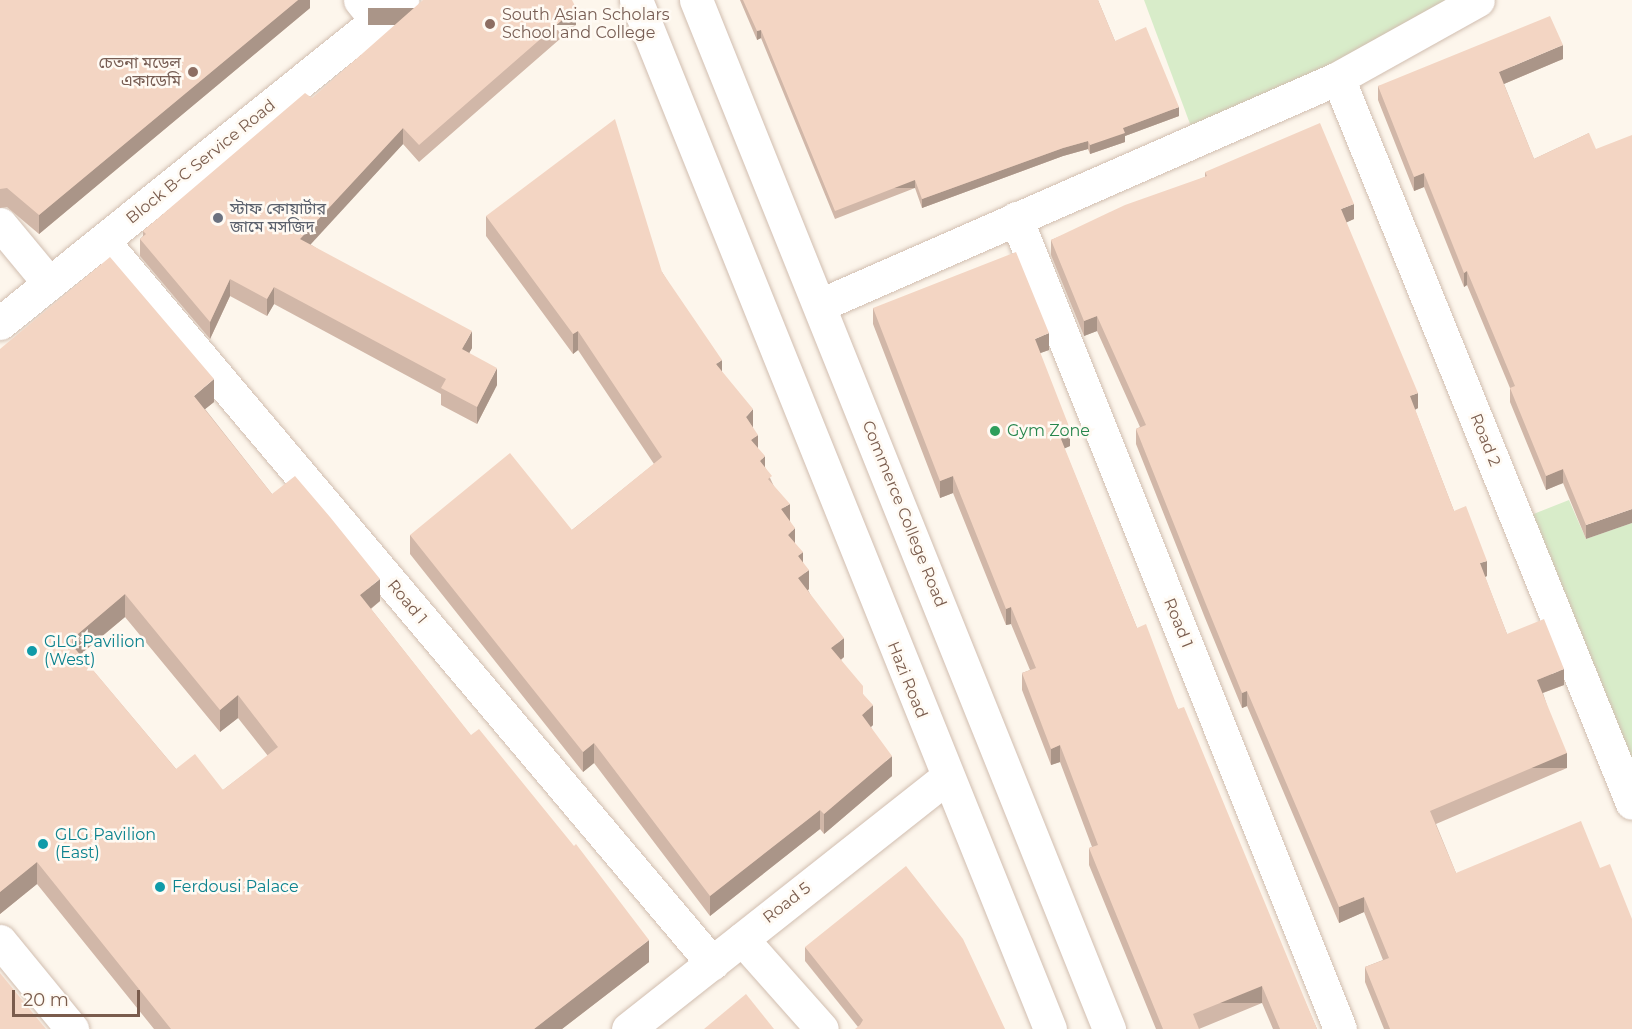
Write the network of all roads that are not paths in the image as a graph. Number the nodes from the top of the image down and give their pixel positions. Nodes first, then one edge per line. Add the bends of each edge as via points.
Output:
1 (402, 0) edge
2 (636, 0) edge
3 (696, 0) edge
4 (1478, 0) edge
5 (368, 11) edge
6 (1338, 78) junction
7 (1016, 218) junction
8 (0, 224) edge
9 (103, 241) junction
10 (49, 284) junction
11 (820, 305) junction
12 (0, 324) edge
13 (946, 778) junction
14 (1632, 803) edge
15 (742, 939) junction
16 (0, 941) edge
17 (712, 963) junction
18 (72, 1029) edge
19 (628, 1029) edge
20 (822, 1029) edge
21 (1050, 1029) edge
22 (1109, 1029) edge
23 (1340, 1029) edge

1 - 5 street, Block B-C Service Road
2 - 13 street, Hazi Road
3 - 11 street, Commerce College Road
4 - 6 street
5 - 9 street, Block B-C Service Road
6 - 7 street
6 - 14 street, Road 2
7 - 11 street
7 - 23 street, Road 1
8 - 10 street
9 - 10 street, Block B-C Service Road
9 - 17 street, Road 1
10 - 12 street, Block B-C Service Road
11 - 22 street, Commerce College Road
13 - 15 street, Road 5
13 - 21 street, Hazi Road
15 - 17 street, Road 5
15 - 20 street
16 - 18 street
17 - 19 street, Road 5

